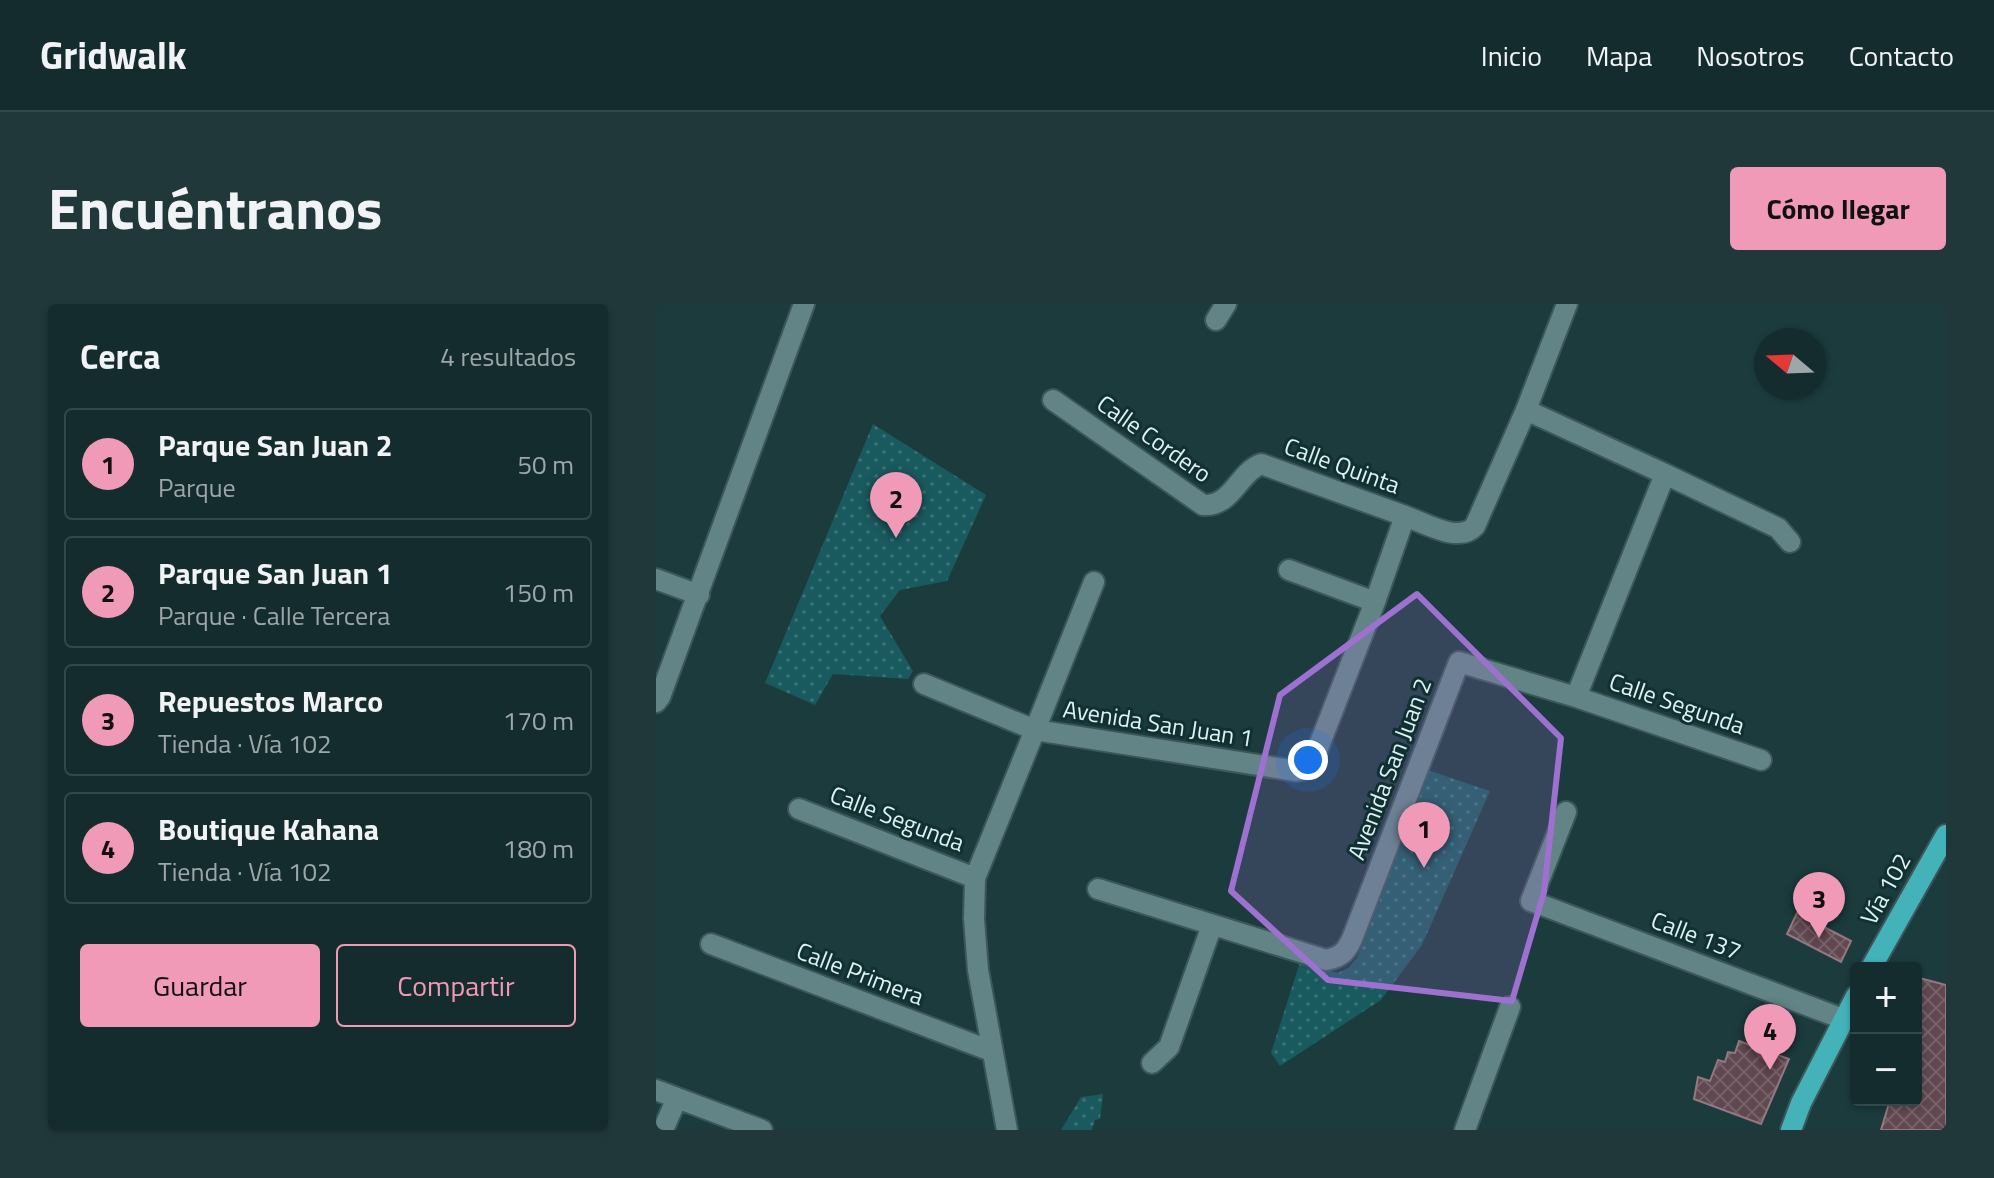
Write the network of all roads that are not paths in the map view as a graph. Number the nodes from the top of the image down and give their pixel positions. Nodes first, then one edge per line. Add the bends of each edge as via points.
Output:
1 (804, 304) edge
2 (1567, 304) edge
3 (1053, 400) dead end
4 (1526, 410) junction
5 (1261, 464) joint
6 (1665, 474) junction
7 (1405, 516) junction
8 (1790, 542) dead end
9 (1289, 570) dead end
10 (656, 579) edge
11 (1094, 582) dead end
12 (699, 595) junction
13 (1375, 602) junction
14 (924, 684) dead end
15 (1576, 697) junction
16 (656, 702) edge
17 (1035, 730) junction
18 (1761, 760) dead end
19 (799, 809) dead end
20 (1566, 812) dead end
21 (1946, 835) edge
22 (975, 878) junction
23 (1098, 889) dead end
24 (1212, 925) junction
25 (711, 944) dead end
26 (1874, 962) edge
27 (1510, 1007) dead end
28 (1850, 1007) edge
29 (1843, 1019) junction
30 (991, 1051) junction
31 (1152, 1063) dead end
32 (656, 1090) edge
33 (677, 1098) junction
34 (663, 1130) edge
35 (762, 1130) edge
36 (1007, 1130) edge
37 (1465, 1130) edge
38 (1791, 1130) edge

1 - 12 street
2 - 4 street
3 - 5 street, Calle Cordero via 1203,505 1224,500
4 - 6 street
4 - 7 street via 1470,533 1460,535
5 - 7 street, Calle Quinta
6 - 8 street via 1778,528
6 - 15 street
7 - 13 street, Avenida San Juan 1
9 - 13 street
10 - 12 street
11 - 17 street
12 - 16 street
13 - 17 street, Avenida San Juan 1 via 1307,769
14 - 17 street
15 - 18 street, Calle Segunda
15 - 24 street, Avenida San Juan 2 via 1459,662 1352,939 1338,958 1326,960
17 - 22 street, Avenida San Juan 1
19 - 22 street, Calle Segunda
20 - 29 street, Calle 137 via 1531,901
21 - 26 main road, Vía 102
22 - 30 street, Avenida San Juan 1 via 978,970
23 - 24 street, Avenida San Juan 2
24 - 31 street via 1169,1047
25 - 30 street, Calle Primera
27 - 37 street
28 - 29 main road
29 - 38 main road
30 - 36 street, Avenida San Juan 1
32 - 33 street
33 - 34 street
33 - 35 street

